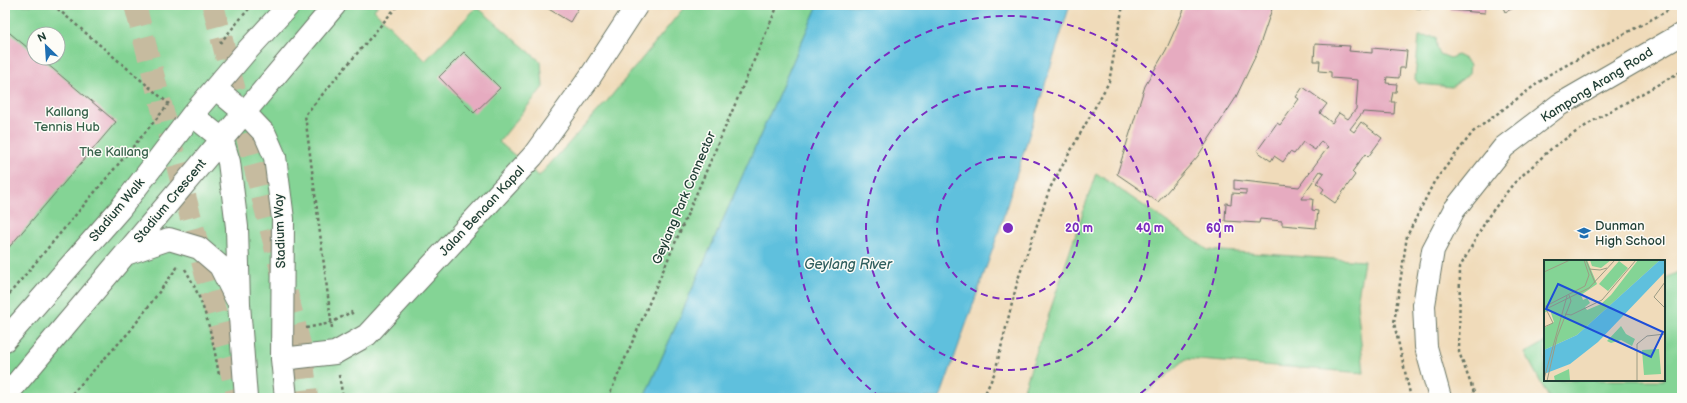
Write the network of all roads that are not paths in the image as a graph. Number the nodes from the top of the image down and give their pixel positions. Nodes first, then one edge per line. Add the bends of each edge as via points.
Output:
1 (289, 5) edge
2 (335, 5) edge
3 (637, 5) edge
4 (1682, 34) edge
5 (215, 88) junction
6 (245, 113) junction
7 (192, 114) junction
8 (222, 139) junction
9 (126, 254) junction
10 (239, 304) junction
11 (5, 340) edge
12 (282, 359) junction
13 (5, 397) edge
14 (246, 398) edge
15 (286, 398) edge
16 (1440, 398) edge

1 - 5 street, Stadium Walk
2 - 6 street, Stadium Crescent
3 - 12 street, Jalan Benaan Kapal via 590,77 533,156 367,335 336,353
4 - 16 street, Kampong Arang Road via 1559,105 1504,147 1454,210 1433,250 1424,305 1426,347
5 - 6 street, Stadium Way
5 - 7 street, Stadium Walk
6 - 8 street, Stadium Crescent
6 - 12 street, Stadium Way via 265,134 275,157 283,219
7 - 8 street
7 - 11 street, Stadium Walk via 120,209
8 - 9 street, Stadium Crescent
8 - 10 street via 229,162 237,227
9 - 10 street via 169,240 199,248 220,266
9 - 13 street, Stadium Crescent
10 - 14 street
12 - 15 street, Stadium Way

